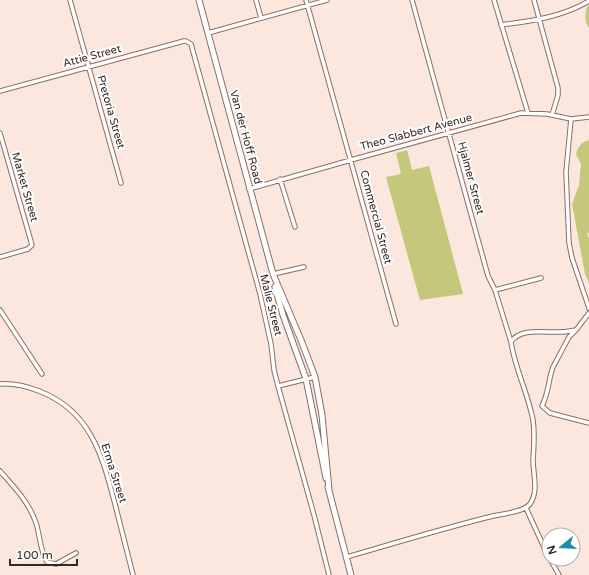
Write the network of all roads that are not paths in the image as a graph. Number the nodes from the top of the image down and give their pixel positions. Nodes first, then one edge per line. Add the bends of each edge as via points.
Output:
1 (70, 0) edge
2 (199, 0) edge
3 (256, 0) edge
4 (306, 0) edge
5 (327, 0) edge
6 (412, 0) edge
7 (494, 0) edge
8 (534, 0) edge
9 (589, 1) edge
10 (307, 6) junction
11 (261, 18) junction
12 (540, 20) junction
13 (501, 25) junction
14 (208, 33) junction
15 (189, 42) joint
16 (88, 66) junction
17 (0, 91) edge
18 (528, 113) junction
19 (552, 115) junction
20 (589, 117) edge
21 (571, 119) junction
22 (449, 132) junction
23 (0, 133) edge
24 (351, 160) junction
25 (280, 180) junction
26 (121, 184) dead end
27 (249, 189) junction
28 (295, 227) dead end
29 (0, 256) edge
30 (304, 267) dead end
31 (272, 274) junction
32 (542, 278) dead end
33 (274, 280) junction
34 (495, 290) junction
35 (589, 308) edge
36 (0, 310) edge
37 (589, 313) edge
38 (396, 324) dead end
39 (576, 330) junction
40 (511, 342) junction
41 (42, 374) dead end
42 (314, 377) junction
43 (306, 379) junction
44 (0, 384) edge
45 (278, 386) junction
46 (589, 423) edge
47 (0, 471) edge
48 (329, 490) junction
49 (526, 508) junction
50 (541, 541) edge
51 (76, 553) dead end
52 (347, 557) junction
53 (133, 575) edge
54 (329, 575) edge
55 (351, 575) edge

1 - 16 street, Pretoria Street
2 - 14 main road, Van der Hoff Road
3 - 11 street
4 - 10 street, Commercial Street
5 - 10 street
6 - 22 street, Hjalmer Street
7 - 13 street
8 - 12 street
9 - 12 street via 577,8
10 - 11 street
10 - 24 street, Commercial Street
11 - 14 street
12 - 13 street
12 - 19 street via 558,88
13 - 18 street
14 - 27 main road, Van der Hoff Road
15 - 16 street, Attie Street via 184,41
15 - 45 street, Malie Street via 193,48 260,294
16 - 17 street, Attie Street
16 - 26 street, Pretoria Street
18 - 19 street, Theo Slabbert Avenue
18 - 22 street, Theo Slabbert Avenue
19 - 21 street, Theo Slabbert Avenue
20 - 21 street, Theo Slabbert Avenue
21 - 35 street via 566,189 569,243
22 - 24 street, Theo Slabbert Avenue
22 - 34 street, Hjalmer Street via 488,276
23 - 29 street, Market Street via 32,247
24 - 25 street, Theo Slabbert Avenue
24 - 38 street, Commercial Street
25 - 27 street, Theo Slabbert Avenue
25 - 28 street
27 - 31 main road, Van der Hoff Road
30 - 31 street
31 - 33 main road, Van der Hoff Road
32 - 34 street
33 - 42 main road, Van der Hoff Road via 301,340
33 - 43 main road, Van der Hoff Road via 283,315
34 - 40 street, Hjalmer Street
36 - 41 street
37 - 39 street
39 - 40 street via 530,332 519,335
39 - 46 street via 553,367 547,397 542,406 550,413
40 - 49 street, Hjalmer Street via 533,421 535,489
42 - 43 street
42 - 48 main road, Van der Hoff Road via 322,415
43 - 45 street
43 - 48 main road, Van der Hoff Road
44 - 53 street, Erma Street via 21,385 47,394 86,426 104,465
45 - 54 street, Malie Street
47 - 51 street via 16,488 29,508 48,562 56,564
48 - 52 main road, Van der Hoff Road
49 - 50 street
49 - 52 street
52 - 55 main road, Van der Hoff Road

